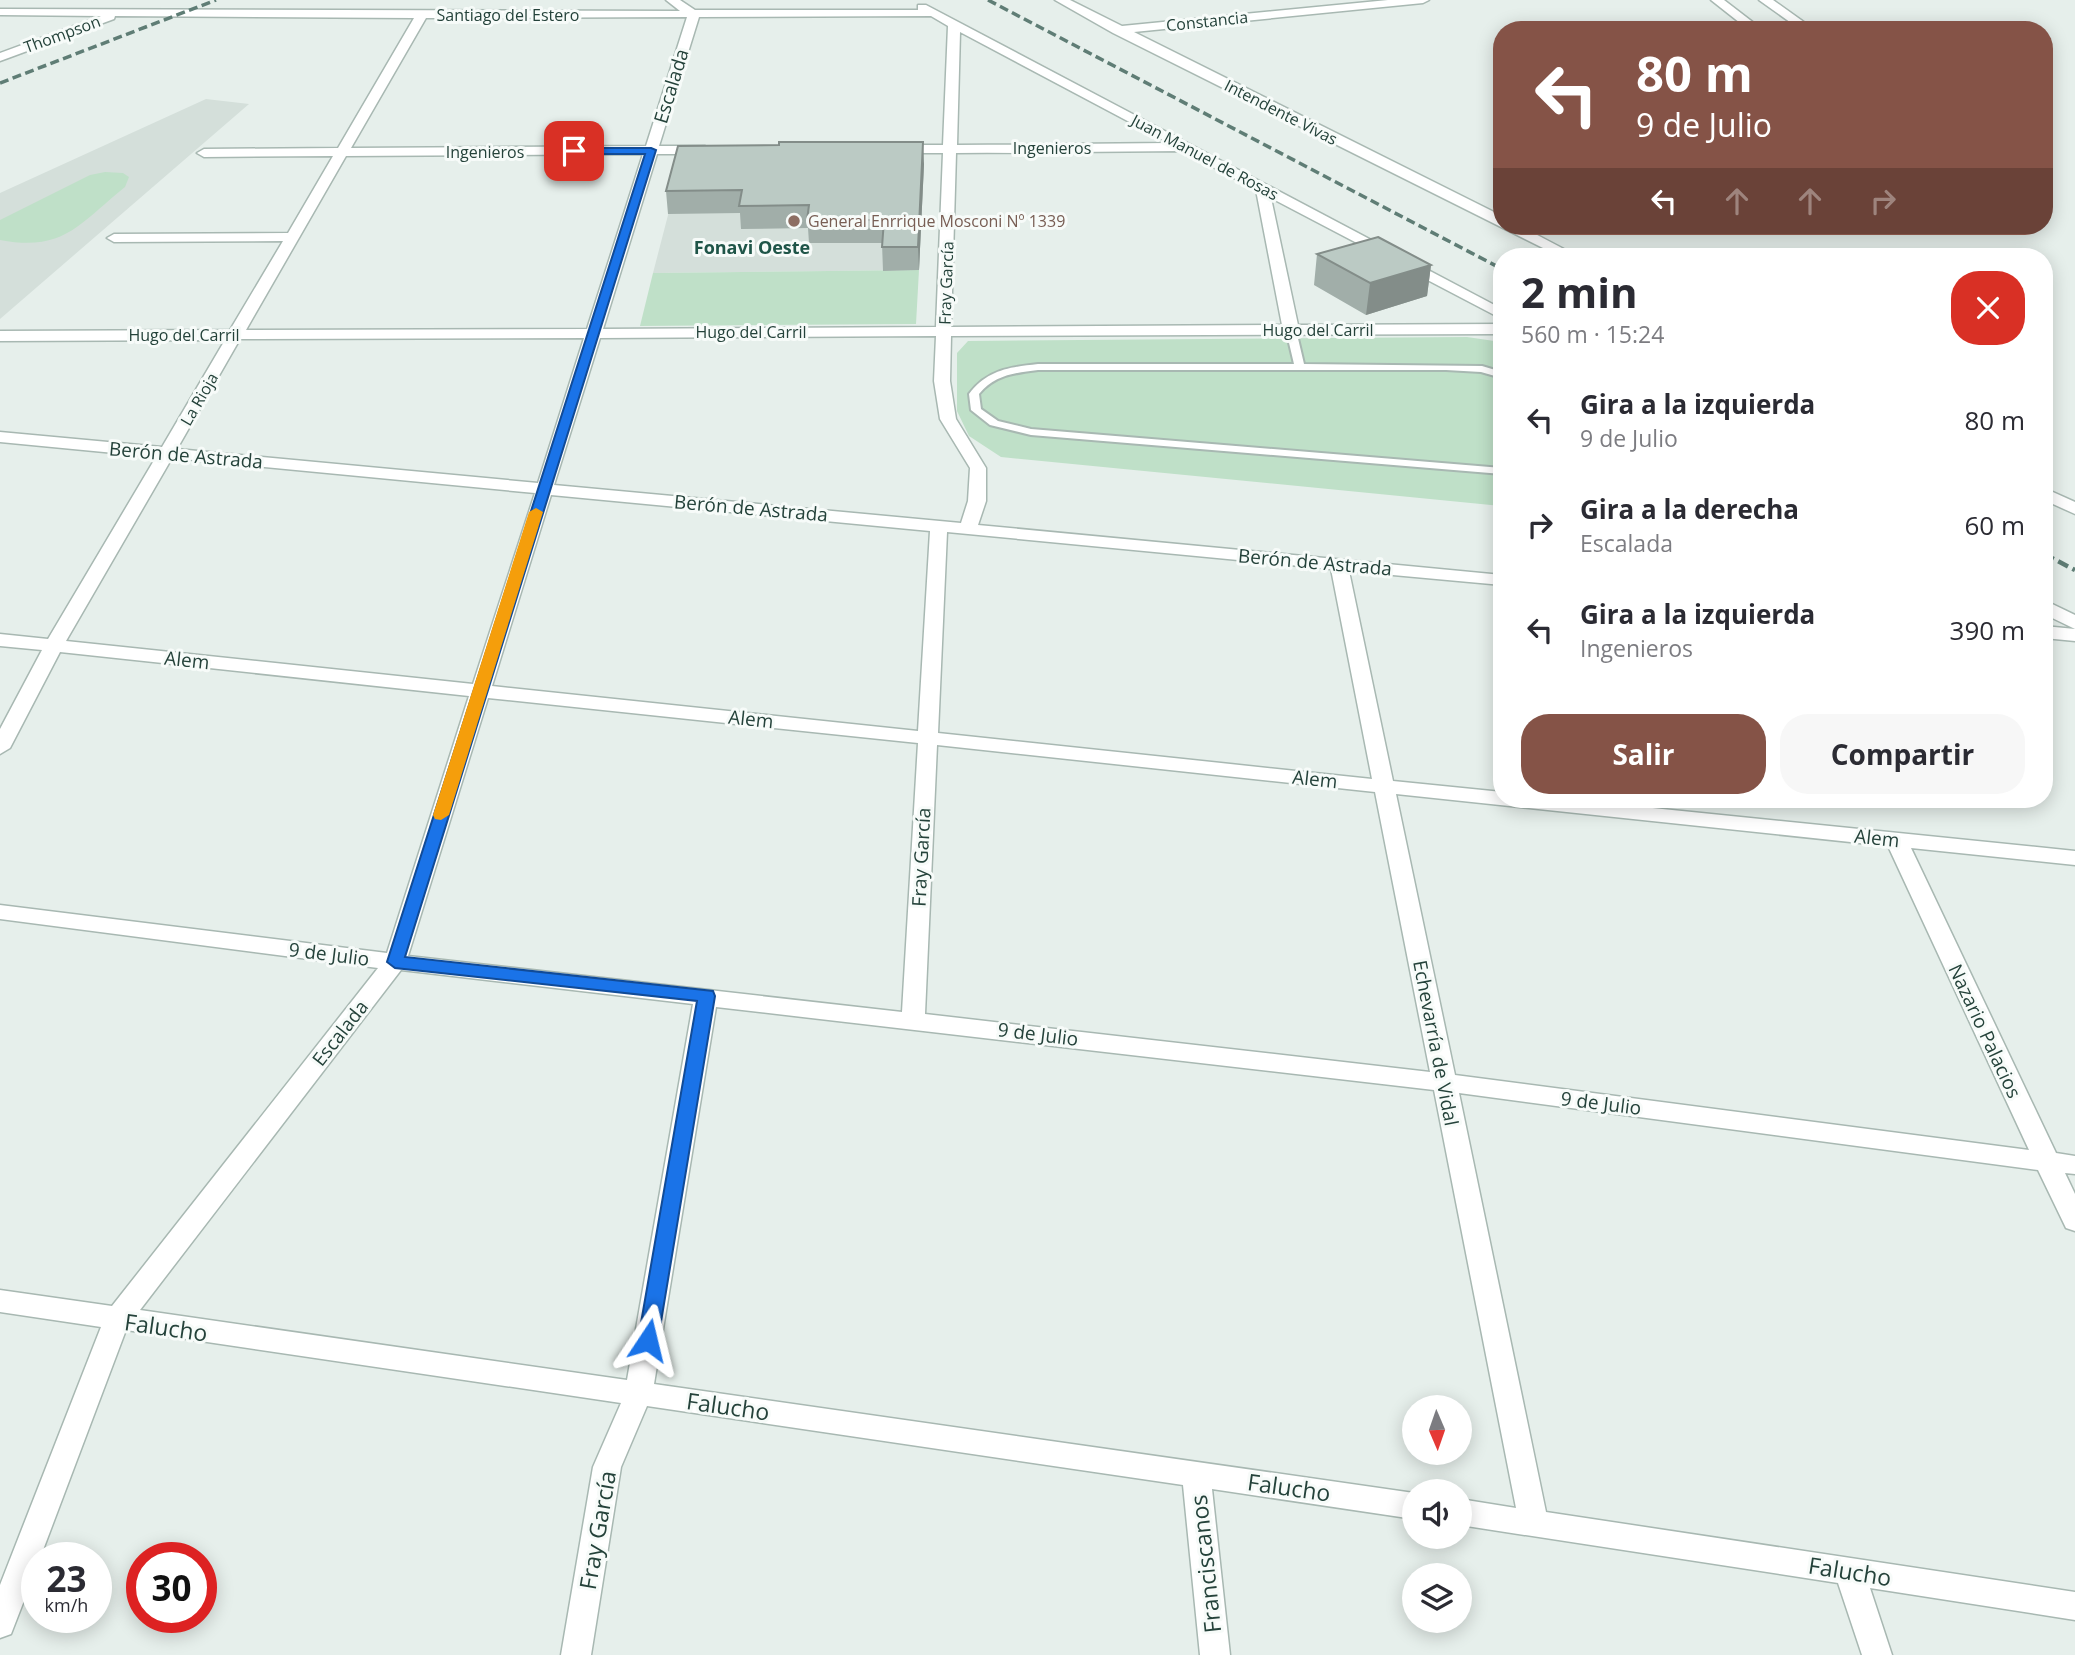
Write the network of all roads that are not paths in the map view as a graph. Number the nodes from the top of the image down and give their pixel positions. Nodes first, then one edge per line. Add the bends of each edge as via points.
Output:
1 (152, 0) edge
2 (284, 0) edge
3 (651, 0) edge
4 (672, 0) edge
5 (909, 0) edge
6 (1061, 0) edge
7 (1423, 0) edge
8 (1717, 0) edge
9 (1765, 0) edge
10 (1256, 5) dead end
11 (0, 12) edge
12 (124, 12) junction
13 (250, 13) junction
14 (932, 13) junction
15 (1277, 14) junction
16 (422, 15) junction
17 (674, 15) junction
18 (694, 15) junction
19 (1745, 21) edge
20 (1796, 21) edge
21 (954, 26) junction
22 (1117, 30) junction
23 (0, 57) edge
24 (1186, 147) junction
25 (883, 149) edge
26 (951, 149) junction
27 (651, 150) junction
28 (719, 150) edge
29 (341, 152) junction
30 (204, 153) dead end
31 (1262, 187) junction
32 (1493, 218) edge
33 (1527, 235) edge
34 (292, 237) junction
35 (114, 238) dead end
36 (1554, 248) edge
37 (1493, 310) edge
38 (1493, 329) edge
39 (1291, 330) junction
40 (945, 331) junction
41 (593, 333) junction
42 (236, 335) junction
43 (0, 336) edge
44 (1299, 365) junction
45 (1493, 372) edge
46 (0, 437) edge
47 (168, 453) junction
48 (1493, 470) edge
49 (543, 489) junction
50 (2053, 498) edge
51 (2075, 509) edge
52 (939, 526) junction
53 (968, 529) junction
54 (1339, 564) junction
55 (1493, 579) edge
56 (2053, 611) edge
57 (2075, 623) edge
58 (2053, 633) edge
59 (2075, 635) edge
60 (0, 640) edge
61 (54, 646) junction
62 (480, 690) junction
63 (927, 737) junction
64 (0, 748) edge
65 (1384, 786) junction
66 (1493, 798) edge
67 (1592, 808) edge
68 (1896, 839) junction
69 (2075, 858) edge
70 (0, 912) edge
71 (395, 962) junction
72 (706, 996) junction
73 (913, 1019) junction
74 (1444, 1082) junction
75 (2045, 1161) junction
76 (2075, 1165) edge
77 (2075, 1221) edge
78 (0, 1301) edge
79 (117, 1320) junction
80 (639, 1393) junction
81 (1196, 1474) junction
82 (1402, 1504) edge
83 (1472, 1514) edge
84 (1534, 1523) junction
85 (1849, 1571) junction
86 (2075, 1606) edge
87 (0, 1624) edge
88 (576, 1655) edge
89 (1215, 1655) edge
90 (1877, 1655) edge

1 - 12 street, Thompson
2 - 13 street
3 - 17 street
4 - 18 street
5 - 14 street, Juan Manuel de Rosas
6 - 22 street, Intendente Vivas
7 - 15 street, Constancia
8 - 19 street
9 - 20 street
10 - 15 street
11 - 12 street, Santiago del Estero
12 - 13 street, Santiago del Estero
12 - 23 street, Thompson
13 - 16 street, Santiago del Estero
14 - 18 street, Santiago del Estero
14 - 21 street, Juan Manuel de Rosas
15 - 22 street, Constancia
16 - 17 street, Santiago del Estero
16 - 29 street, La Rioja
17 - 18 street, Santiago del Estero
18 - 27 street, Escalada
21 - 24 street, Juan Manuel de Rosas
21 - 26 street, Fray García
22 - 32 street, Intendente Vivas
24 - 26 street, Ingenieros
24 - 31 street, Juan Manuel de Rosas
25 - 26 street, Ingenieros
26 - 40 street, Fray García
27 - 28 street, Ingenieros
27 - 29 street, Ingenieros
27 - 41 street, Escalada
29 - 30 street, Ingenieros
29 - 34 street, La Rioja
31 - 37 street, Juan Manuel de Rosas
31 - 39 street
33 - 36 street
34 - 35 street
34 - 42 street, La Rioja
38 - 39 street, Hugo del Carril
39 - 40 street, Hugo del Carril
39 - 44 lane
40 - 41 street, Hugo del Carril
40 - 53 street, Fray García via 942,381 948,419 978,468 978,501
41 - 42 street, Hugo del Carril
41 - 49 street, Escalada
42 - 43 street, Hugo del Carril
42 - 47 street, La Rioja
44 - 45 lane via 1446,367
44 - 48 lane via 1009,370 984,379 974,394 976,410 993,423 1031,432
46 - 47 street, Berón de Astrada
47 - 49 street, Berón de Astrada
47 - 61 street, La Rioja
49 - 52 street, Berón de Astrada
49 - 62 street, Escalada
50 - 51 street
52 - 53 street, Berón de Astrada
52 - 63 street, Fray García
53 - 54 street, Berón de Astrada
54 - 55 street, Berón de Astrada
54 - 65 street, Echevarría de Vidal
56 - 57 street
58 - 59 street
60 - 61 street, Alem
61 - 62 street, Alem
61 - 64 street, La Rioja
62 - 63 street, Alem
62 - 71 street, Escalada
63 - 65 street, Alem
63 - 73 street, Fray García
65 - 66 street, Alem
65 - 74 street, Echevarría de Vidal
67 - 68 street, Alem
68 - 69 street, Alem
68 - 75 street, Nazario Palacios
70 - 71 street, 9 de Julio
71 - 72 street, 9 de Julio
71 - 79 street, Escalada
72 - 73 street, 9 de Julio
72 - 80 street, Fray García
73 - 74 street, 9 de Julio
74 - 75 street, 9 de Julio
74 - 84 street, Echevarría de Vidal
75 - 76 street, 9 de Julio
75 - 77 street, Nazario Palacios
78 - 79 street, Falucho
79 - 80 street, Falucho
79 - 87 street, Escalada
80 - 81 street, Falucho
80 - 88 street, Fray García via 607,1467
81 - 82 street, Falucho
81 - 89 street, Franciscanos
83 - 84 street, Falucho
84 - 85 street, Falucho
85 - 86 street, Falucho
85 - 90 street

